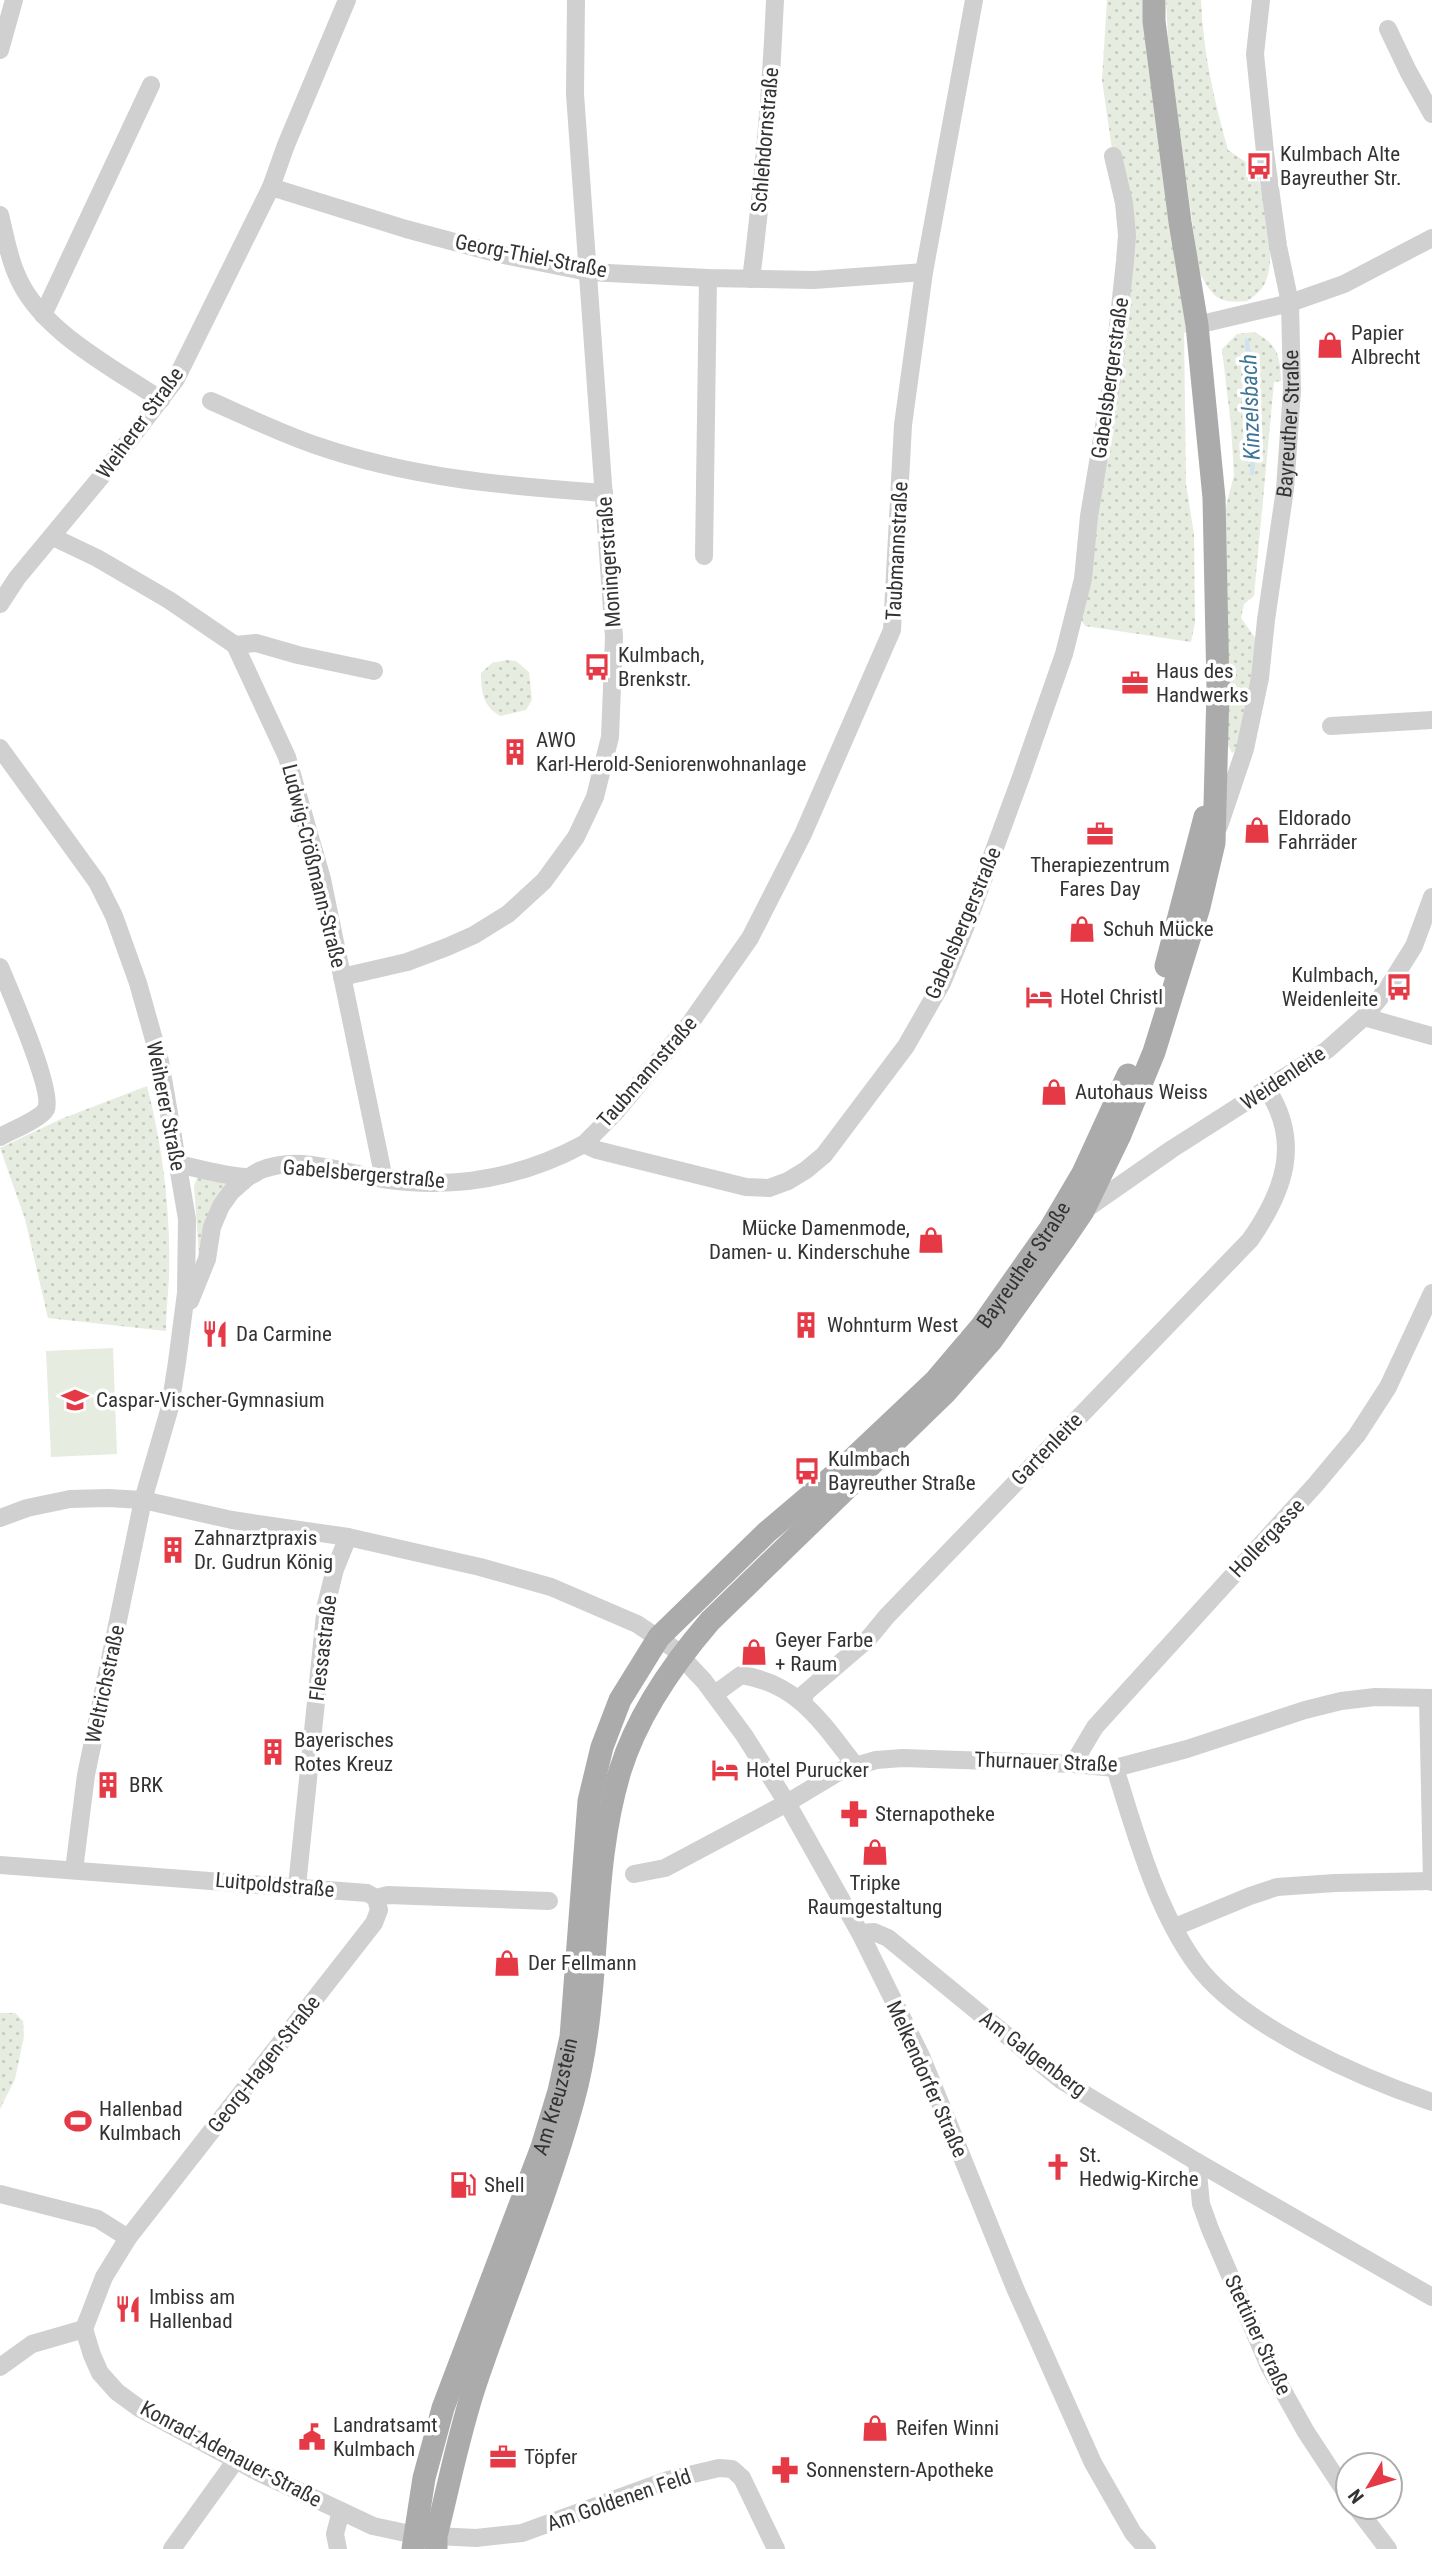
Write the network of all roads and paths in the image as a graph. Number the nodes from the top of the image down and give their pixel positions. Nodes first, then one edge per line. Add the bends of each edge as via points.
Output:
1 (14, 0) edge
2 (347, 0) edge
3 (576, 0) edge
4 (775, 0) edge
5 (974, 0) edge
6 (1154, 0) edge
7 (1261, 0) edge
8 (1388, 29) dead end
9 (0, 50) edge
10 (151, 85) dead end
11 (1432, 114) edge
12 (1113, 156) dead end
13 (271, 187) junction
14 (0, 215) edge
15 (1430, 243) edge
16 (588, 272) junction
17 (924, 272) junction
18 (708, 278) junction
19 (751, 279) junction
20 (1290, 303) junction
21 (43, 315) junction
22 (1197, 325) junction
23 (161, 400) junction
24 (211, 401) dead end
25 (604, 493) junction
26 (53, 537) junction
27 (704, 556) dead end
28 (0, 604) edge
29 (235, 645) junction
30 (374, 671) dead end
31 (1432, 720) edge
32 (1331, 726) dead end
33 (0, 748) edge
34 (1214, 783) junction
35 (1213, 843) junction
36 (1432, 897) edge
37 (0, 967) edge
38 (342, 977) junction
39 (1364, 1017) junction
40 (1432, 1036) edge
41 (1267, 1089) junction
42 (0, 1137) edge
43 (584, 1144) junction
44 (178, 1164) junction
45 (248, 1177) junction
46 (384, 1179) junction
47 (1083, 1211) junction
48 (1432, 1293) edge
49 (183, 1317) junction
50 (144, 1500) junction
51 (0, 1518) edge
52 (348, 1537) junction
53 (659, 1637) junction
54 (681, 1655) junction
55 (715, 1694) junction
56 (1430, 1698) edge
57 (804, 1702) junction
58 (1073, 1764) junction
59 (855, 1765) junction
60 (1115, 1768) junction
61 (788, 1803) junction
62 (0, 1865) edge
63 (74, 1870) junction
64 (634, 1874) dead end
65 (1432, 1882) edge
66 (297, 1886) junction
67 (376, 1898) junction
68 (549, 1901) dead end
69 (1175, 1927) junction
70 (860, 1933) junction
71 (1432, 2089) edge
72 (1432, 2102) edge
73 (1197, 2162) junction
74 (0, 2194) edge
75 (128, 2238) junction
76 (1432, 2297) edge
77 (85, 2329) junction
78 (0, 2367) edge
79 (236, 2460) junction
80 (1334, 2474) edge
81 (341, 2511) junction
82 (1367, 2521) edge
83 (425, 2542) edge
84 (172, 2549) edge
85 (338, 2549) edge
86 (776, 2549) edge
87 (1147, 2549) edge
88 (1388, 2549) edge

1 - 9 street
2 - 13 street, Weiherer Straße
3 - 16 street, Moningerstraße via 575,94
4 - 19 street, Schlehdornstraße via 763,186
5 - 17 street, Taubmannstraße
6 - 22 main road, Bayreuther Straße
7 - 20 street, Bayreuther Straße via 1255,54
8 - 11 street
10 - 21 street
12 - 43 street, Gabelsbergerstraße via 1124,203 1125,261 1083,579 1064,654 970,918 942,983 906,1046 824,1155 788,1181 769,1188 746,1187
13 - 16 street, Georg-Thiel-Straße via 419,233
13 - 23 street, Weiherer Straße via 197,339
14 - 21 street via 16,273
15 - 20 street
16 - 18 street, Georg-Thiel-Straße
16 - 25 street, Moningerstraße
17 - 19 street, Georg-Thiel-Straße via 814,280
17 - 43 street, Taubmannstraße via 903,425 892,631 803,834 750,939 691,1022
18 - 19 street, Georg-Thiel-Straße
18 - 27 street
20 - 22 street
20 - 35 street, Bayreuther Straße via 1292,390 1285,489 1260,678 1245,749
21 - 23 street via 71,340
22 - 34 main road, Bayreuther Straße via 1213,498 1218,689
23 - 26 street, Weiherer Straße
24 - 25 street via 314,445 406,470 498,486
25 - 38 street, Moningerstraße via 614,637 610,737 595,797 576,837 544,881 508,914 474,935 407,962
26 - 28 street, Weiherer Straße
26 - 29 street via 169,600
29 - 30 street via 256,643
29 - 38 street, Ludwig-Crößmann-Straße via 288,757 322,879
31 - 32 street
33 - 44 street, Weiherer Straße via 97,882 114,916 160,1061
34 - 35 main road, Bayreuther Straße
34 - 53 main road, Bayreuther Straße via 1143,1039 1083,1173 1050,1229 981,1327 936,1380 767,1532
35 - 47 main road, Bayreuther Straße via 1199,907 1154,1052
36 - 39 street, Weidenleite via 1414,946
37 - 42 street via 48,1100 41,1114
38 - 46 street, Ludwig-Crößmann-Straße
39 - 40 street
39 - 41 street, Weidenleite via 1327,1049
41 - 47 street, Weidenleite
41 - 57 street, Gartenleite via 1285,1130 1286,1161 1264,1219 1250,1240 868,1639 804,1694
43 - 46 street, Gabelsbergerstraße via 548,1162 496,1178 449,1182
44 - 45 street
44 - 49 street, Weiherer Straße via 187,1219
45 - 46 street, Gabelsbergerstraße via 279,1164 303,1164
45 - 49 street, Gabelsbergerstraße via 221,1206 207,1259
47 - 54 main road, Bayreuther Straße via 991,1341 946,1392 710,1621
48 - 58 street, Hollergasse via 1388,1387 1357,1435 1095,1727
49 - 50 street, Weiherer Straße via 170,1407
50 - 51 street, Melkendorfer Straße via 70,1499
50 - 52 street, Melkendorfer Straße via 232,1520
50 - 63 street, Weltrichstraße via 86,1775
52 - 53 street, Melkendorfer Straße via 529,1579
52 - 66 street, Flessastraße via 326,1605
53 - 54 street, Melkendorfer Straße
53 - 83 main road, Am Kreuzstein via 620,1700 594,1774 571,2037 542,2147 443,2409 424,2478
54 - 55 street, Melkendorfer Straße
54 - 83 main road, Am Kreuzstein via 631,1742 620,1771 603,1854 591,2003 574,2099
55 - 57 street via 741,1675 762,1678
55 - 61 street, Melkendorfer Straße
56 - 60 street, Thurnauer Straße via 1341,1701
56 - 65 street
57 - 59 street
58 - 59 street, Thurnauer Straße via 903,1758
58 - 60 street, Thurnauer Straße
59 - 61 street, Thurnauer Straße
60 - 69 street via 1140,1847
61 - 64 street via 665,1868
61 - 70 street, Melkendorfer Straße
62 - 63 street, Luitpoldstraße
63 - 66 street, Luitpoldstraße
65 - 69 street via 1278,1887
66 - 67 street, Luitpoldstraße via 367,1893
67 - 68 street, Luitpoldstraße
67 - 75 street, Georg-Hagen-Straße via 379,1910 374,1923
69 - 72 street via 1196,1965 1226,1997 1309,2050
70 - 73 street, Am Galgenberg via 888,1938 1062,2080
70 - 87 street, Melkendorfer Straße via 921,2056 1093,2463
71 - 72 street
73 - 76 street, Am Galgenberg
73 - 80 street, Stettiner Straße via 1201,2204 1269,2366
74 - 75 street via 98,2219
75 - 77 street, Georg-Hagen-Straße via 104,2277
77 - 78 street via 32,2344
77 - 79 street, Konrad-Adenauer-Straße via 100,2373 117,2392
79 - 81 street, Konrad-Adenauer-Straße
79 - 84 street
81 - 83 street, Konrad-Adenauer-Straße
81 - 85 street via 335,2533
82 - 88 street
83 - 86 street, Am Goldenen Feld via 522,2533 668,2480 719,2468 732,2469 742,2478

